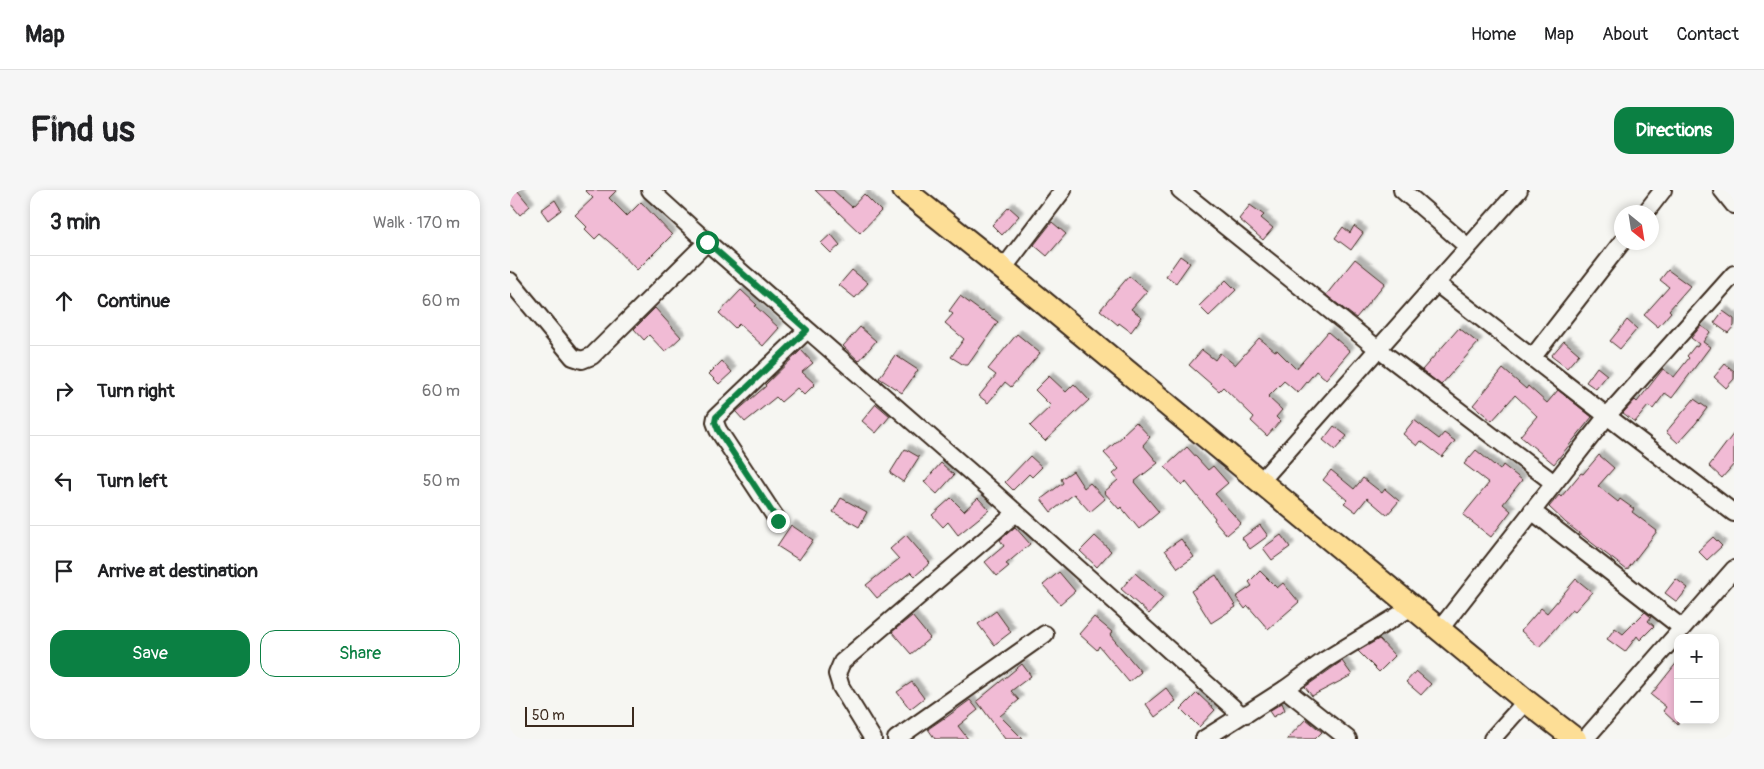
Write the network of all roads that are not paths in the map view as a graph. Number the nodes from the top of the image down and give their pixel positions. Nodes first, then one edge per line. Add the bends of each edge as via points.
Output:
1 (650, 190) edge
2 (904, 190) edge
3 (1063, 190) edge
4 (1402, 190) edge
5 (1520, 190) edge
6 (1664, 190) edge
7 (1722, 190) edge
8 (1188, 192) edge
9 (1652, 205) edge
10 (1734, 205) edge
11 (707, 242) junction
12 (1468, 247) junction
13 (1616, 250) edge
14 (1003, 269) junction
15 (1734, 274) edge
16 (510, 281) edge
17 (1436, 283) junction
18 (807, 330) junction
19 (1378, 348) junction
20 (1532, 358) junction
21 (1607, 416) junction
22 (1260, 482) junction
23 (1554, 483) junction
24 (1532, 511) junction
25 (1016, 513) junction
26 (1734, 513) edge
27 (778, 521) dead end
28 (1734, 569) edge
29 (1412, 607) junction
30 (1682, 628) junction
31 (1440, 629) junction
32 (1045, 634) dead end
33 (1285, 689) junction
34 (1526, 701) junction
35 (1242, 715) junction
36 (873, 739) edge
37 (896, 739) edge
38 (1204, 739) edge
39 (1348, 739) edge
40 (1492, 739) edge
41 (1575, 739) edge
42 (1585, 739) edge

1 - 11 street
2 - 14 highway
3 - 14 street
4 - 12 street
5 - 12 street
6 - 9 street
7 - 10 street
8 - 19 street
11 - 16 street via 592,356 582,360 573,357
11 - 18 street
12 - 17 street
13 - 20 street
14 - 22 highway
15 - 21 street
17 - 19 street
17 - 20 street
18 - 25 street
18 - 27 street via 716,417 715,422
19 - 22 street
19 - 23 street
20 - 21 street
21 - 23 street
21 - 26 street
22 - 29 highway
23 - 24 street
24 - 30 street
24 - 31 street
25 - 35 street
25 - 36 street via 842,662 837,674 841,687
28 - 30 street
29 - 31 highway
29 - 33 street via 1325,660
30 - 42 street
31 - 34 highway
32 - 37 street
33 - 35 street
33 - 39 street
34 - 40 street
34 - 41 highway
35 - 38 street

